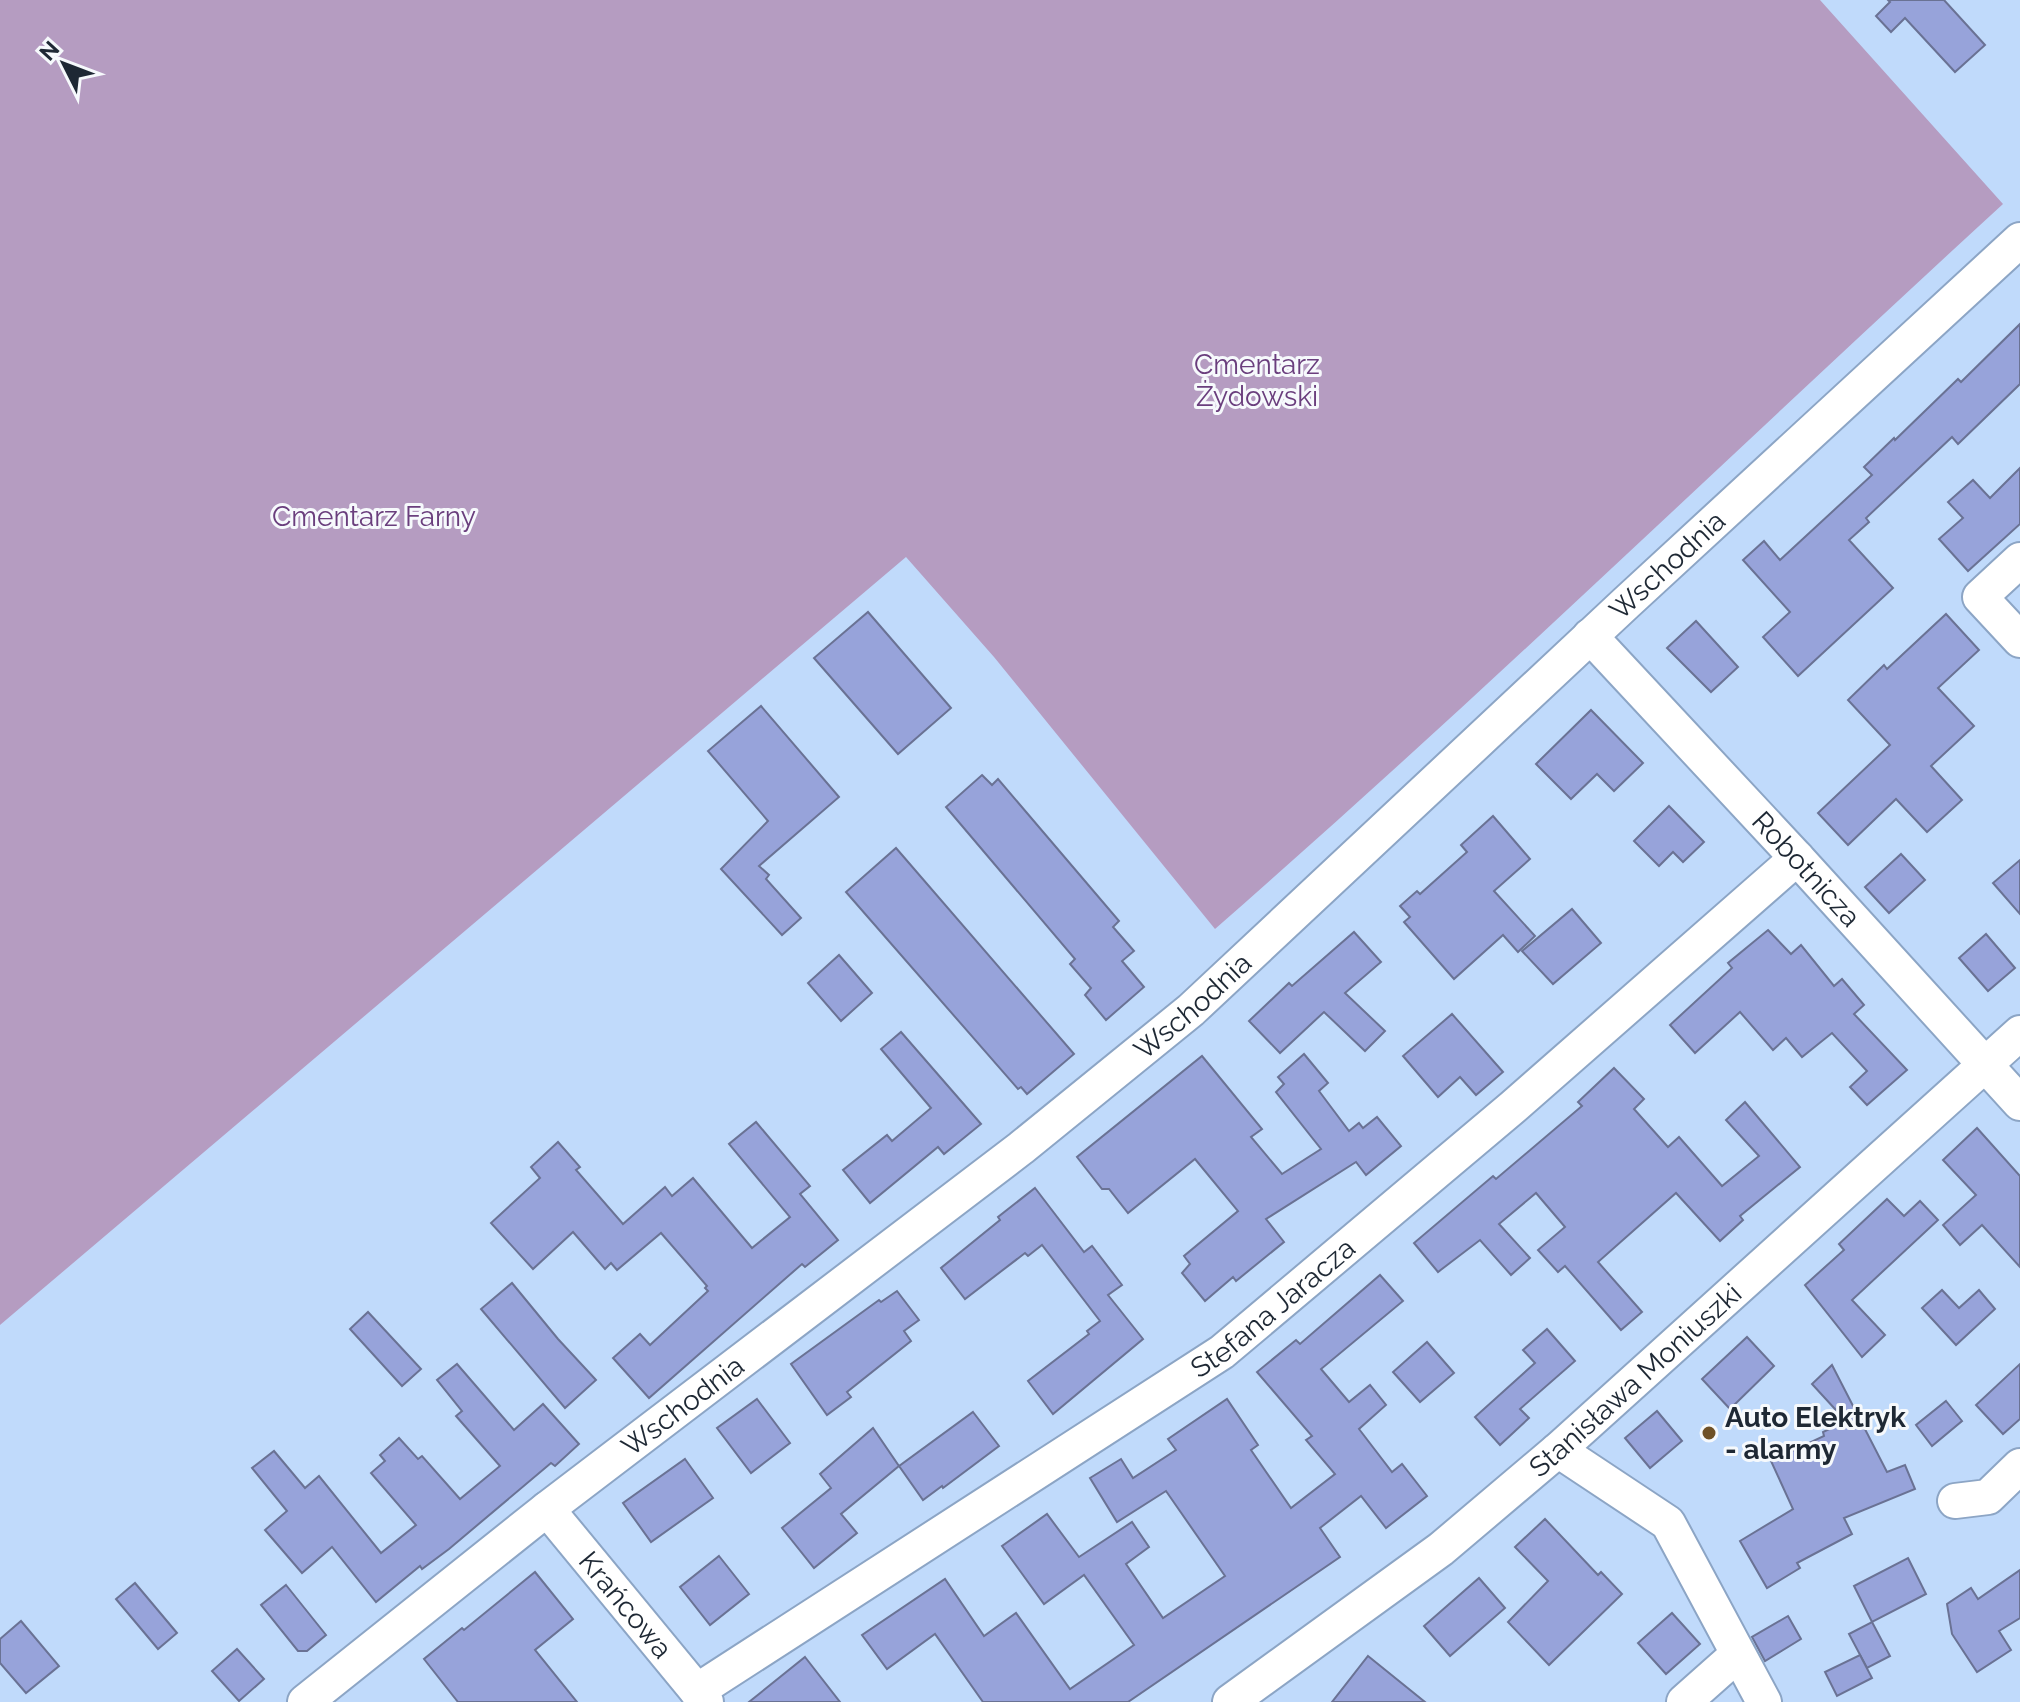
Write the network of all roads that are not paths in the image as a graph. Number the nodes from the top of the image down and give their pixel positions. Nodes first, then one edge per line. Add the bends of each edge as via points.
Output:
1 (2020, 240) edge
2 (2020, 560) edge
3 (1590, 636) junction
4 (2020, 640) edge
5 (1797, 858) junction
6 (2020, 1033) edge
7 (1985, 1066) junction
8 (2020, 1103) edge
9 (1558, 1450) junction
10 (2020, 1466) edge
11 (1955, 1501) dead end
12 (547, 1509) junction
13 (1737, 1655) junction
14 (701, 1696) edge
15 (305, 1702) edge
16 (1230, 1702) edge
17 (1684, 1702) edge
18 (1764, 1702) edge

1 - 3 street, Wschodnia
2 - 4 street via 1980,597
3 - 5 street, Robotnicza
3 - 12 street, Wschodnia via 1191,1010 1021,1148
5 - 7 street, Robotnicza
5 - 14 street, Stefana Jaracza via 1222,1352
6 - 7 street, Stanisława Moniuszki
7 - 8 street, Robotnicza
7 - 9 street, Stanisława Moniuszki
9 - 13 street via 1668,1523
9 - 16 street, Stanisława Moniuszki via 1441,1549
10 - 11 street via 1988,1497
12 - 14 street, Krańcowa
12 - 15 street, Wschodnia
13 - 17 street
13 - 18 street

